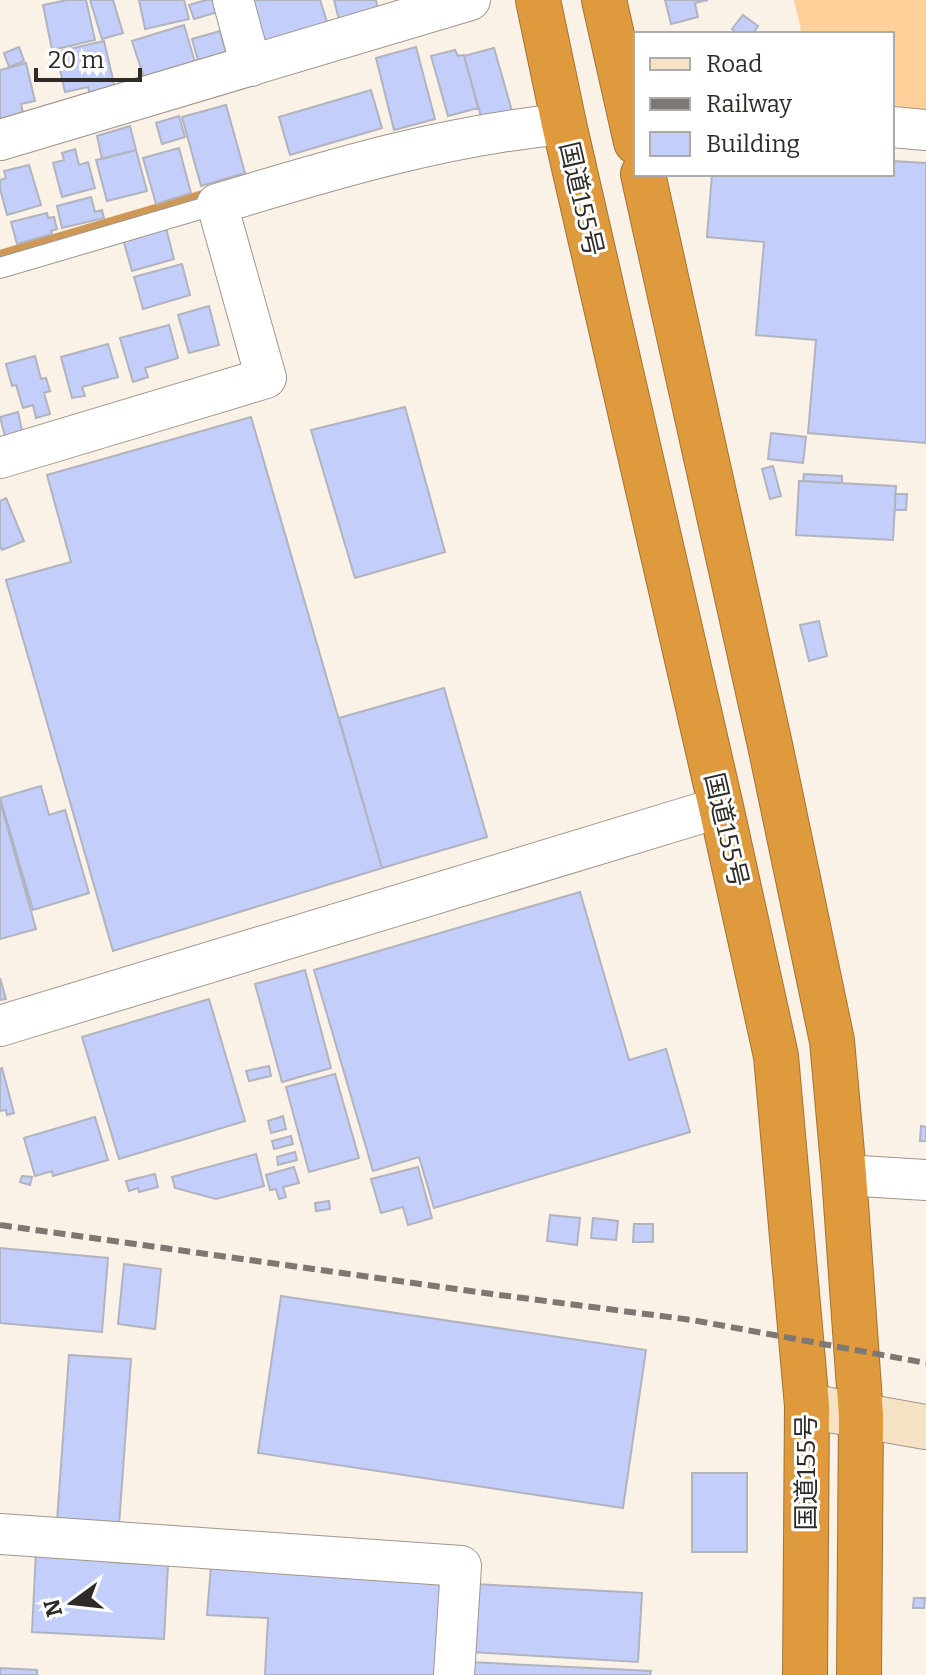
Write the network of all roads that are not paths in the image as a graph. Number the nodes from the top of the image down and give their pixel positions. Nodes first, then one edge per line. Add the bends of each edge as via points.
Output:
1 (233, 0) edge
2 (470, 0) edge
3 (538, 0) edge
4 (604, 0) edge
5 (251, 66) junction
6 (564, 124) junction
7 (634, 125) edge
8 (894, 127) edge
9 (926, 130) edge
10 (0, 140) edge
11 (643, 176) edge
12 (217, 204) junction
13 (0, 268) edge
14 (0, 458) edge
15 (721, 807) junction
16 (0, 1026) edge
17 (844, 1175) junction
18 (926, 1180) edge
19 (807, 1406) junction
20 (861, 1416) junction
21 (926, 1427) edge
22 (0, 1534) edge
23 (454, 1675) edge
24 (805, 1675) edge
25 (859, 1675) edge

1 - 5 street
2 - 5 street
3 - 6 highway, 国道155号
4 - 7 highway
5 - 10 street
6 - 12 street via 413,149
6 - 15 highway, 国道155号
8 - 9 street
11 - 17 highway, 国道155号 via 832,1041
12 - 13 lane
12 - 14 street via 266,378
15 - 16 street
15 - 19 highway, 国道155号 via 776,1056
17 - 18 street
17 - 20 highway, 国道155号
19 - 20 main road
19 - 24 highway, 国道155号
20 - 21 main road
20 - 25 highway, 国道155号
22 - 23 street via 461,1566

